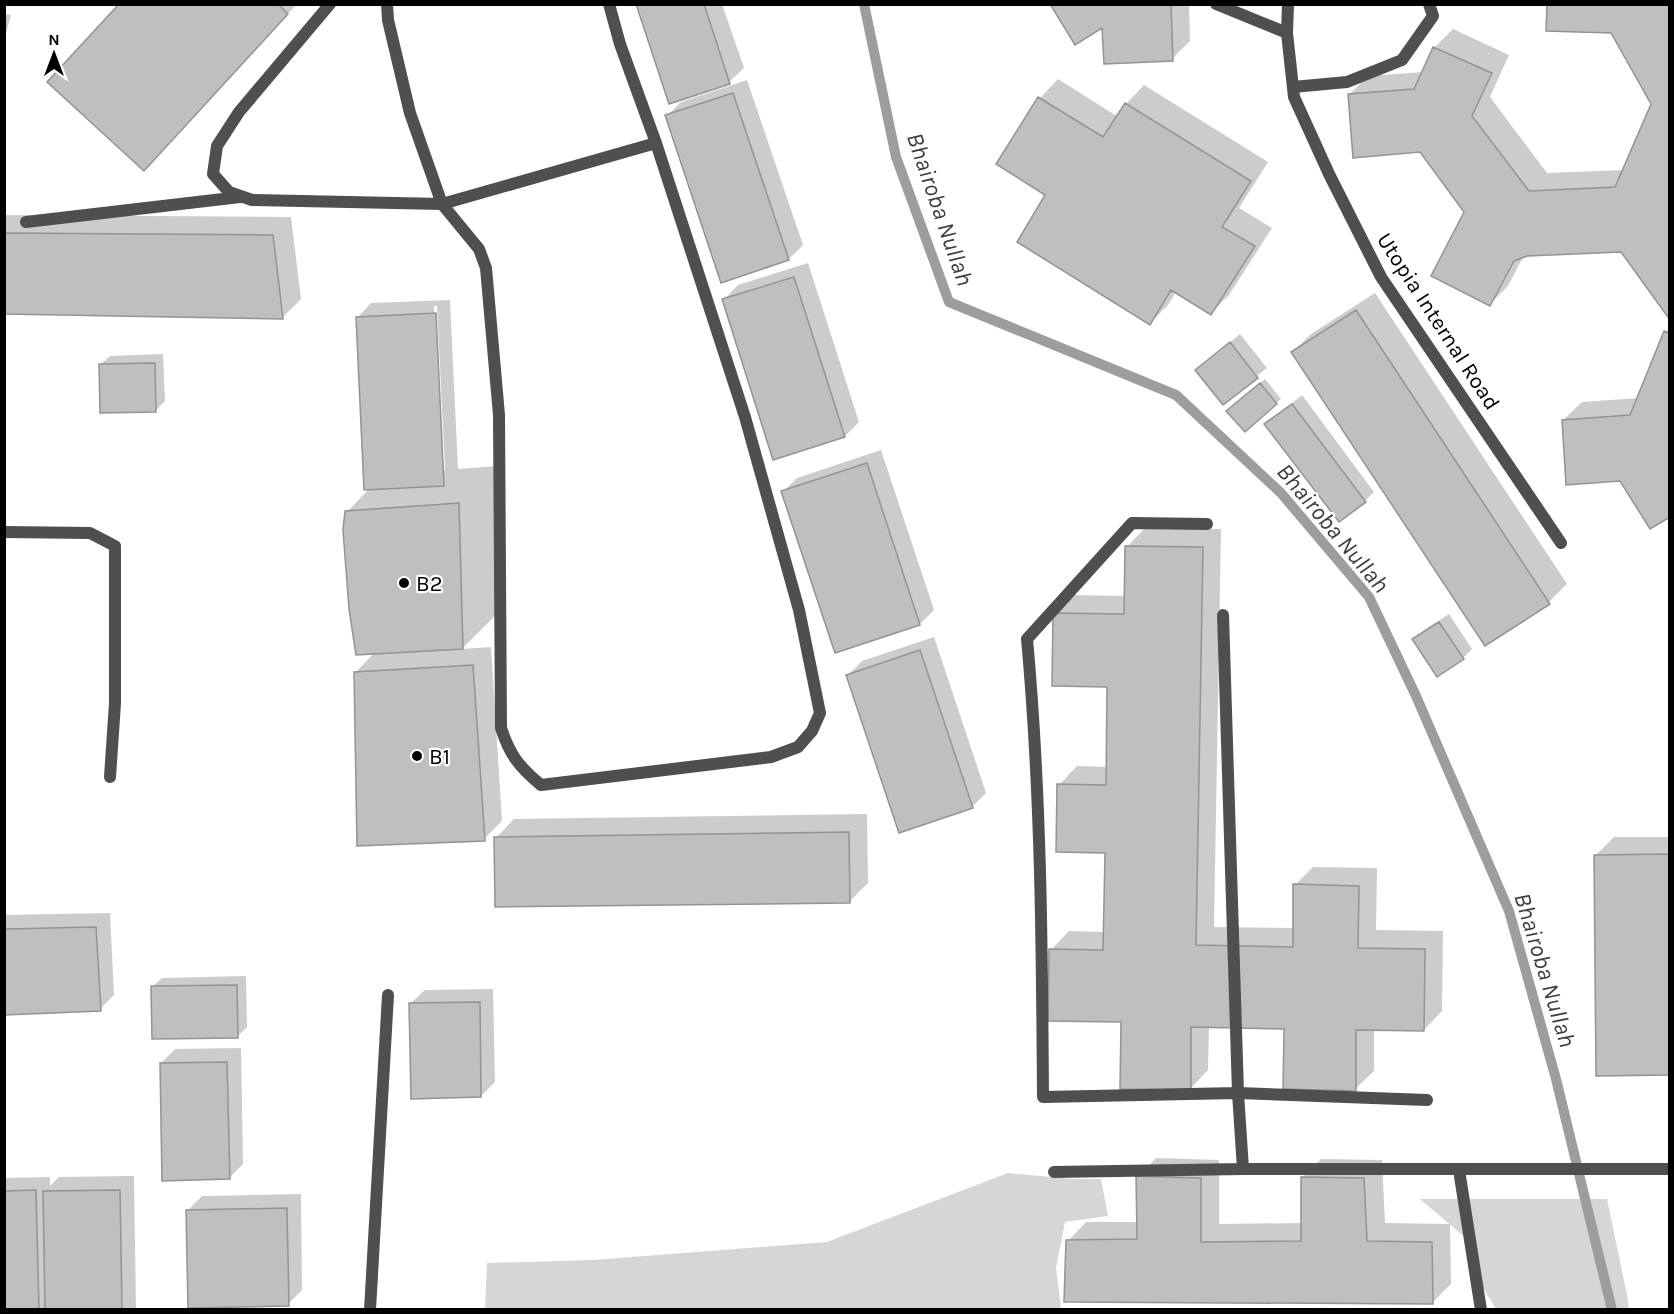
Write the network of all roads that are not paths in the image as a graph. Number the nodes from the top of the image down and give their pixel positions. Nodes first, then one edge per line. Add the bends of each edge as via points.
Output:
1 (330, 4) edge
2 (387, 4) edge
3 (609, 4) edge
4 (1216, 4) edge
5 (1288, 4) edge
6 (1429, 4) edge
7 (1287, 33) junction
8 (1293, 87) junction
9 (656, 143) junction
10 (242, 196) junction
11 (442, 204) junction
12 (26, 222) dead end
13 (1207, 524) dead end
14 (4, 532) edge
15 (1561, 543) dead end
16 (1223, 615) dead end
17 (110, 777) dead end
18 (388, 996) dead end
19 (1238, 1093) junction
20 (1427, 1100) dead end
21 (1243, 1169) junction
22 (1666, 1169) edge
23 (1459, 1170) junction
24 (1054, 1172) dead end
25 (370, 1310) edge
26 (1481, 1310) edge

1 - 10 street via 239,112 217,146 213,174 229,192
2 - 11 street via 410,113
3 - 9 street
4 - 7 street
5 - 7 street, Utopia Internal Road
6 - 8 street via 1433,16 1402,60 1347,82
7 - 8 street, Utopia Internal Road
8 - 15 street, Utopia Internal Road via 1329,174 1381,277
9 - 11 street
9 - 11 street via 745,417 799,610 820,713 812,731 798,747 771,757 541,785 509,751 501,728 499,414 486,268 479,249
10 - 11 street via 252,200
10 - 12 street
13 - 19 street via 1132,523 1027,639 1042,875 1043,1097
14 - 17 street via 90,533 116,546 116,703
16 - 19 street
18 - 25 street
19 - 20 street
19 - 21 street
21 - 23 street
21 - 24 street
22 - 23 street
23 - 26 street

